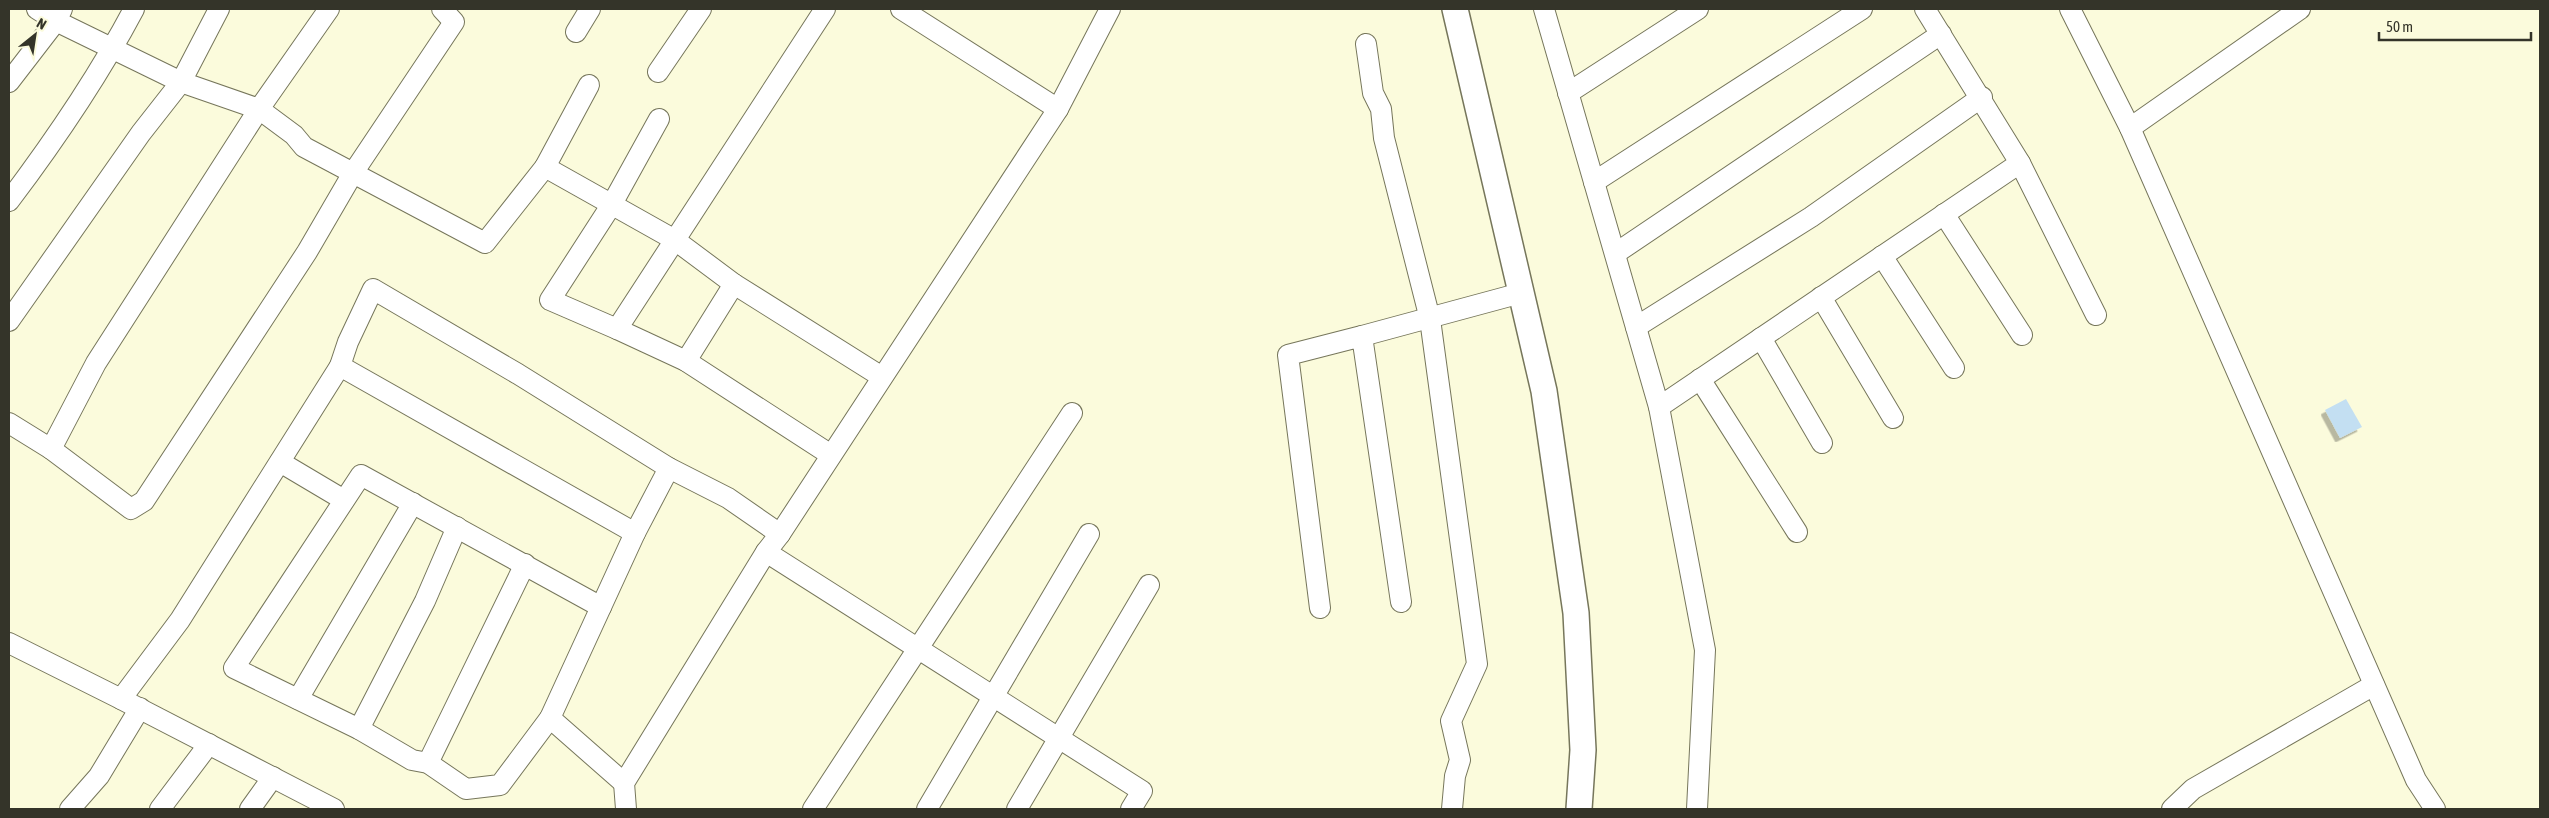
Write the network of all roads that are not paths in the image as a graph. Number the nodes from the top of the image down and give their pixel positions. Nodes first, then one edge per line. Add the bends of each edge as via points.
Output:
1 (37, 9) edge
2 (134, 9) edge
3 (219, 9) edge
4 (329, 9) edge
5 (442, 9) edge
6 (590, 9) edge
7 (701, 9) edge
8 (825, 9) edge
9 (901, 9) edge
10 (1110, 9) edge
11 (1455, 9) edge
12 (1698, 9) edge
13 (1862, 9) edge
14 (1925, 9) edge
15 (2070, 9) edge
16 (2300, 9) edge
17 (1550, 11) edge
18 (59, 15) edge
19 (576, 32) dead end
20 (1942, 34) junction
21 (1366, 44) dead end
22 (113, 49) junction
23 (658, 72) dead end
24 (9, 82) edge
25 (181, 82) junction
26 (589, 84) dead end
27 (1568, 93) junction
28 (1982, 97) junction
29 (259, 109) junction
30 (1058, 109) junction
31 (659, 119) dead end
32 (2130, 128) junction
33 (2020, 163) junction
34 (545, 167) junction
35 (353, 173) junction
36 (1594, 182) junction
37 (9, 201) edge
38 (612, 204) junction
39 (1944, 214) junction
40 (675, 240) junction
41 (1616, 253) junction
42 (1882, 256) junction
43 (734, 284) junction
44 (1521, 293) junction
45 (1821, 297) junction
46 (2096, 315) dead end
47 (1430, 319) junction
48 (9, 321) edge
49 (1636, 327) junction
50 (617, 329) junction
51 (2022, 334) dead end
52 (1362, 336) junction
53 (1761, 338) junction
54 (686, 361) junction
55 (340, 366) junction
56 (1954, 368) dead end
57 (882, 377) junction
58 (1700, 379) junction
59 (1659, 407) junction
60 (1072, 413) dead end
61 (1893, 418) dead end
62 (9, 422) edge
63 (1822, 443) dead end
64 (51, 449) junction
65 (831, 455) junction
66 (280, 462) junction
67 (669, 468) junction
68 (344, 500) junction
69 (413, 503) junction
70 (457, 527) junction
71 (1797, 532) dead end
72 (635, 533) junction
73 (780, 534) junction
74 (1089, 534) dead end
75 (766, 552) junction
76 (524, 564) junction
77 (1149, 585) dead end
78 (1401, 602) dead end
79 (601, 607) junction
80 (1320, 608) dead end
81 (9, 643) edge
82 (918, 648) junction
83 (2374, 685) junction
84 (994, 696) junction
85 (121, 699) junction
86 (298, 699) junction
87 (140, 708) junction
88 (550, 718) junction
89 (359, 729) junction
90 (1059, 738) junction
91 (209, 744) junction
92 (428, 763) junction
93 (273, 778) junction
94 (624, 783) junction
95 (70, 809) edge
96 (160, 809) edge
97 (250, 809) edge
98 (334, 809) edge
99 (626, 809) edge
100 (813, 809) edge
101 (927, 809) edge
102 (1017, 809) edge
103 (1131, 809) edge
104 (1452, 809) edge
105 (1579, 809) edge
106 (1697, 809) edge
107 (2172, 809) edge
108 (2435, 809) edge

1 - 18 street
2 - 22 street
3 - 25 street
4 - 29 street
5 - 35 street via 454,22
6 - 19 street
7 - 23 street
8 - 40 street
9 - 30 street
10 - 30 street
11 - 44 street
12 - 27 street
13 - 36 street
14 - 20 street
15 - 32 street
16 - 32 street
17 - 27 street
18 - 22 street
18 - 24 street
20 - 28 street
20 - 41 street
21 - 47 street via 1372,92 1381,109 1384,138
22 - 25 street
22 - 37 street via 53,142
25 - 29 street
25 - 48 street via 141,133
26 - 34 street
27 - 36 street
28 - 33 street
28 - 49 street via 1811,217
29 - 35 street via 294,135 304,147
29 - 64 street via 96,363
30 - 57 street
31 - 38 street
32 - 83 street
33 - 39 street
33 - 46 street
34 - 35 street via 485,243
34 - 38 street
35 - 64 street via 308,252 144,501 131,509
36 - 41 street
38 - 40 street
38 - 50 street via 550,300
39 - 42 street
39 - 51 street
40 - 43 street
40 - 50 street
41 - 49 street
42 - 45 street
42 - 56 street
43 - 54 street
43 - 57 street
44 - 47 street
44 - 105 street via 1544,391 1576,613 1583,750
45 - 53 street
45 - 61 street
47 - 52 street
47 - 104 street via 1477,664 1451,721 1460,760
49 - 59 street
50 - 54 street
52 - 78 street
52 - 80 street via 1288,355
53 - 58 street
53 - 63 street
54 - 65 street
55 - 66 street
55 - 67 street via 373,289
55 - 72 street
57 - 65 street
58 - 59 street
58 - 71 street
59 - 106 street via 1705,650
60 - 82 street
62 - 64 street
65 - 73 street
66 - 68 street
66 - 85 street via 180,620
67 - 72 street
67 - 73 street via 728,498
68 - 69 street via 361,474
68 - 86 street via 234,668
69 - 70 street
69 - 86 street
70 - 76 street
70 - 89 street via 425,601
72 - 79 street
73 - 75 street
74 - 84 street
75 - 82 street
75 - 94 street
76 - 79 street
76 - 92 street
77 - 90 street
79 - 88 street
81 - 85 street
82 - 84 street
82 - 100 street
83 - 107 street via 2193,788
83 - 108 street via 2416,780
84 - 90 street
84 - 101 street
85 - 87 street
86 - 89 street
87 - 91 street
87 - 95 street via 99,776
88 - 92 street via 500,785 466,789
88 - 94 street
89 - 92 street via 412,760
90 - 102 street
90 - 103 street via 1142,791
91 - 93 street
91 - 96 street
93 - 97 street
93 - 98 street
94 - 99 street

